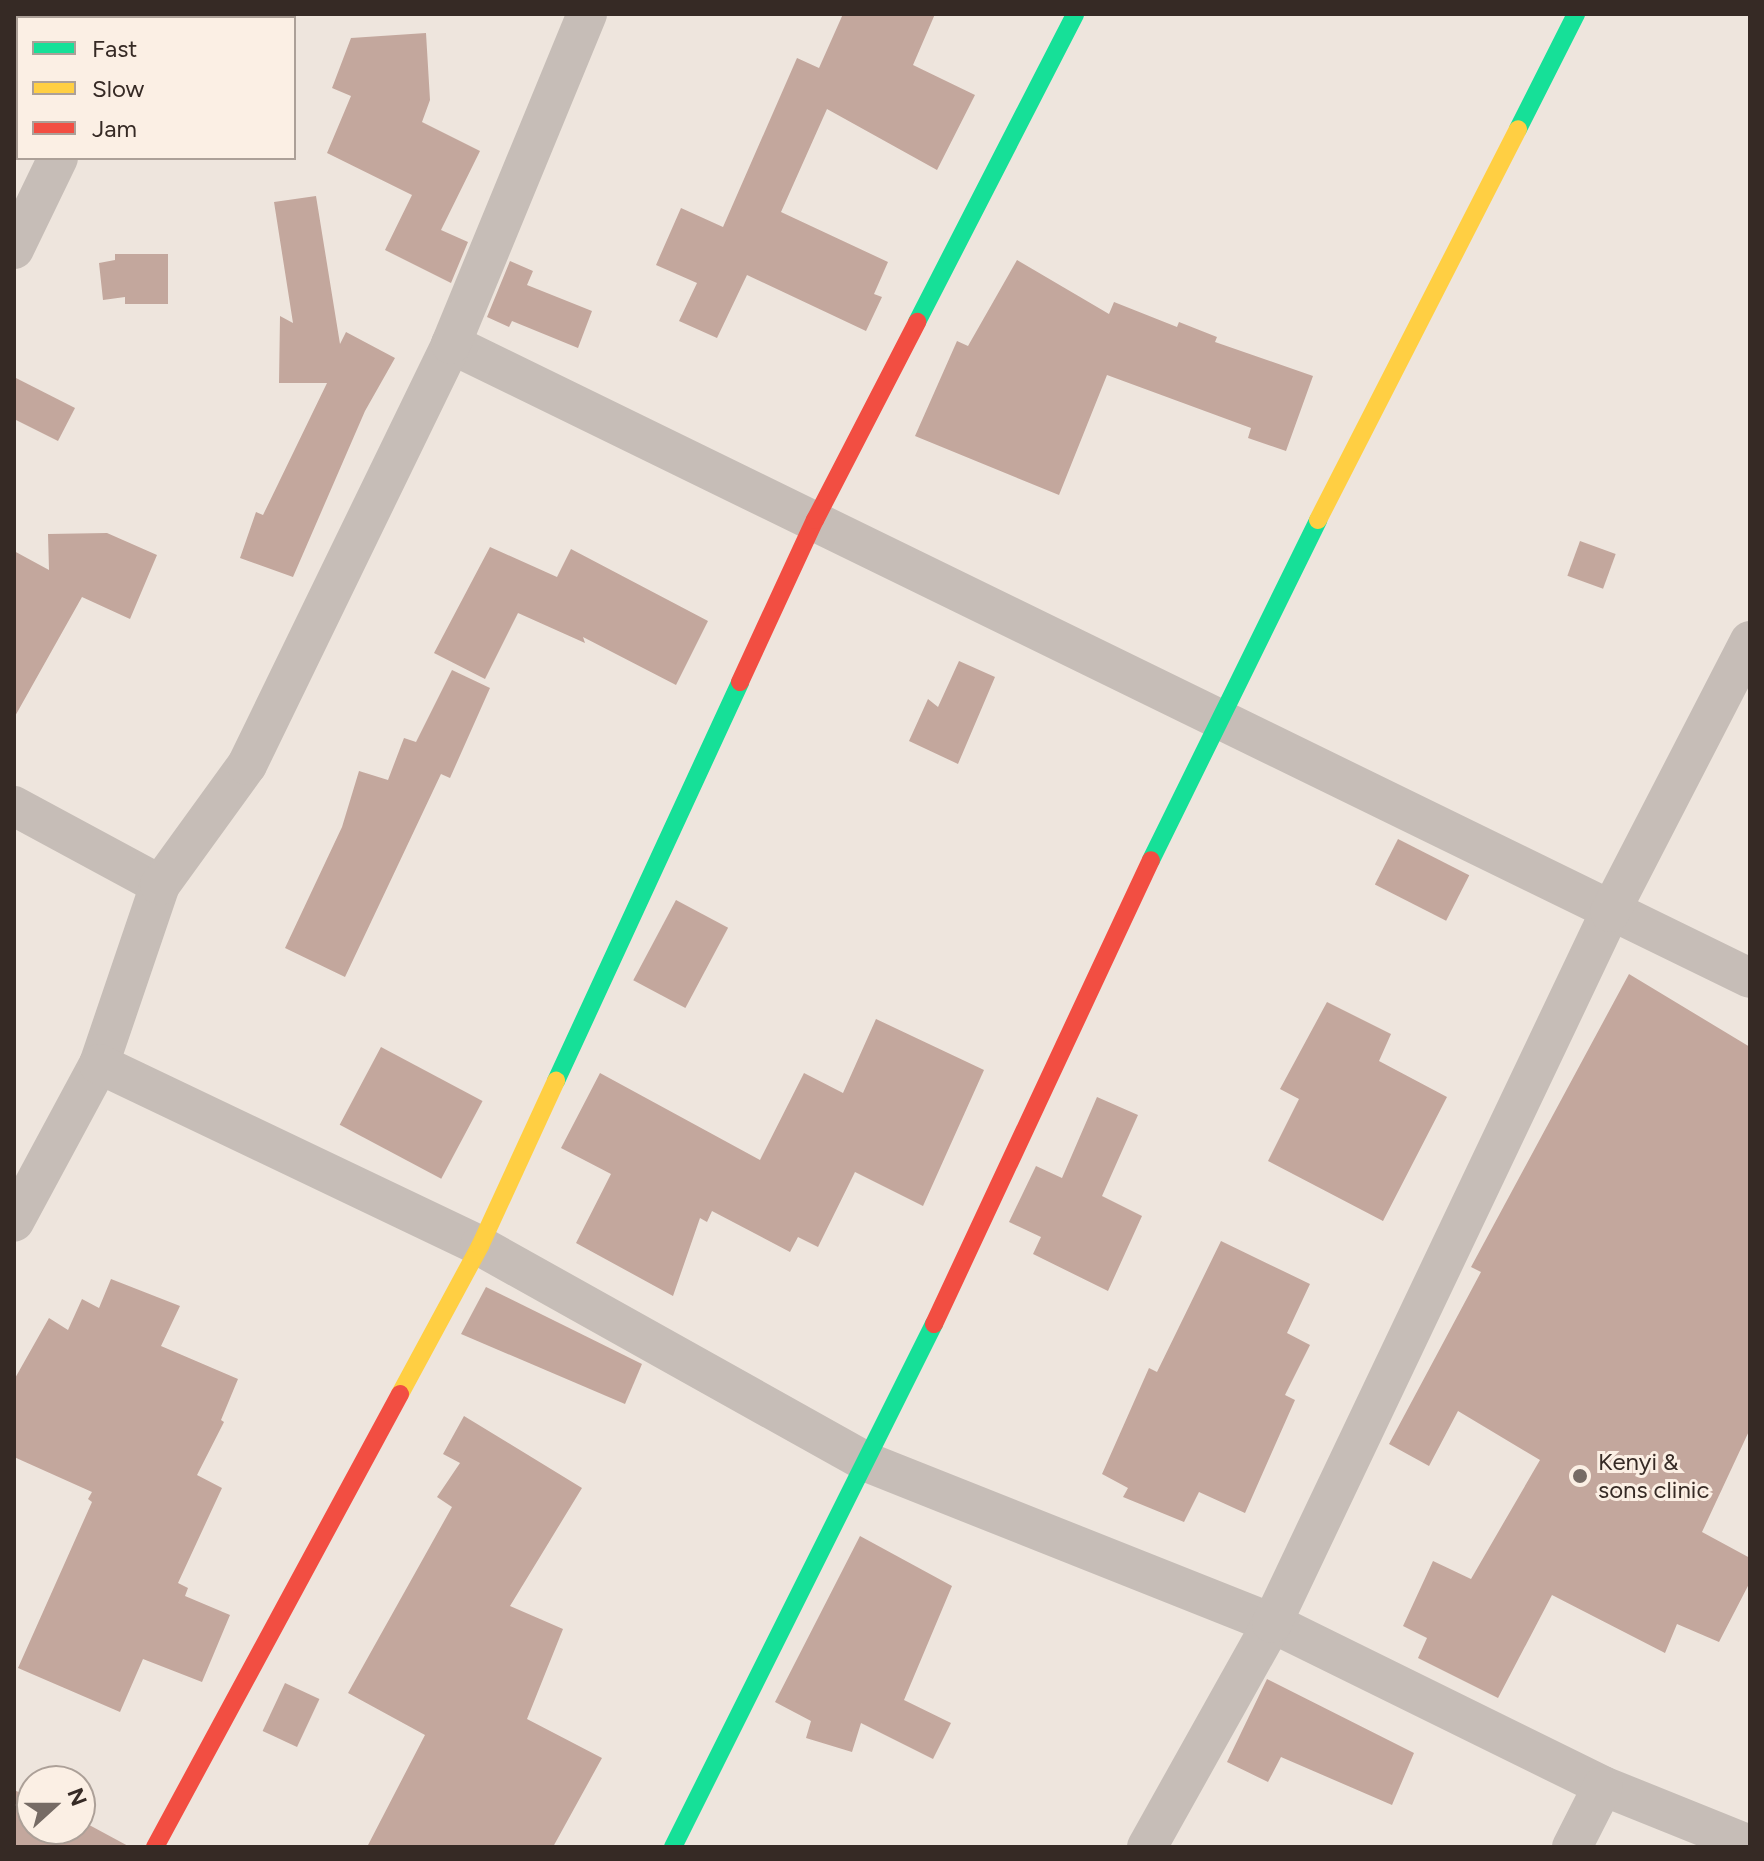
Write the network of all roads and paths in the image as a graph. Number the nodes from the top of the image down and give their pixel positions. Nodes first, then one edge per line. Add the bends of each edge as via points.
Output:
1 (587, 14) edge
2 (1075, 14) edge
3 (1576, 14) edge
4 (57, 160) edge
5 (14, 249) edge
6 (451, 344) junction
7 (815, 520) junction
8 (1750, 641) edge
9 (1217, 719) junction
10 (14, 806) edge
11 (160, 885) junction
12 (1610, 912) junction
13 (1750, 978) edge
14 (99, 1064) junction
15 (14, 1222) edge
16 (480, 1246) junction
17 (869, 1463) junction
18 (1272, 1623) junction
19 (1603, 1786) junction
20 (1750, 1845) edge
21 (155, 1847) edge
22 (673, 1847) edge
23 (1147, 1847) edge
24 (1572, 1847) edge

1 - 6 street
2 - 7 street
3 - 9 street
4 - 5 street
6 - 7 street
6 - 11 street via 247,765
7 - 9 street
7 - 16 street
8 - 12 street
9 - 12 street
9 - 17 street
10 - 11 street
11 - 14 street
12 - 13 street
12 - 18 street
14 - 15 street
14 - 16 street
16 - 17 street
16 - 21 street
17 - 18 street
17 - 22 street
18 - 19 street
18 - 23 street
19 - 20 street
19 - 24 street

